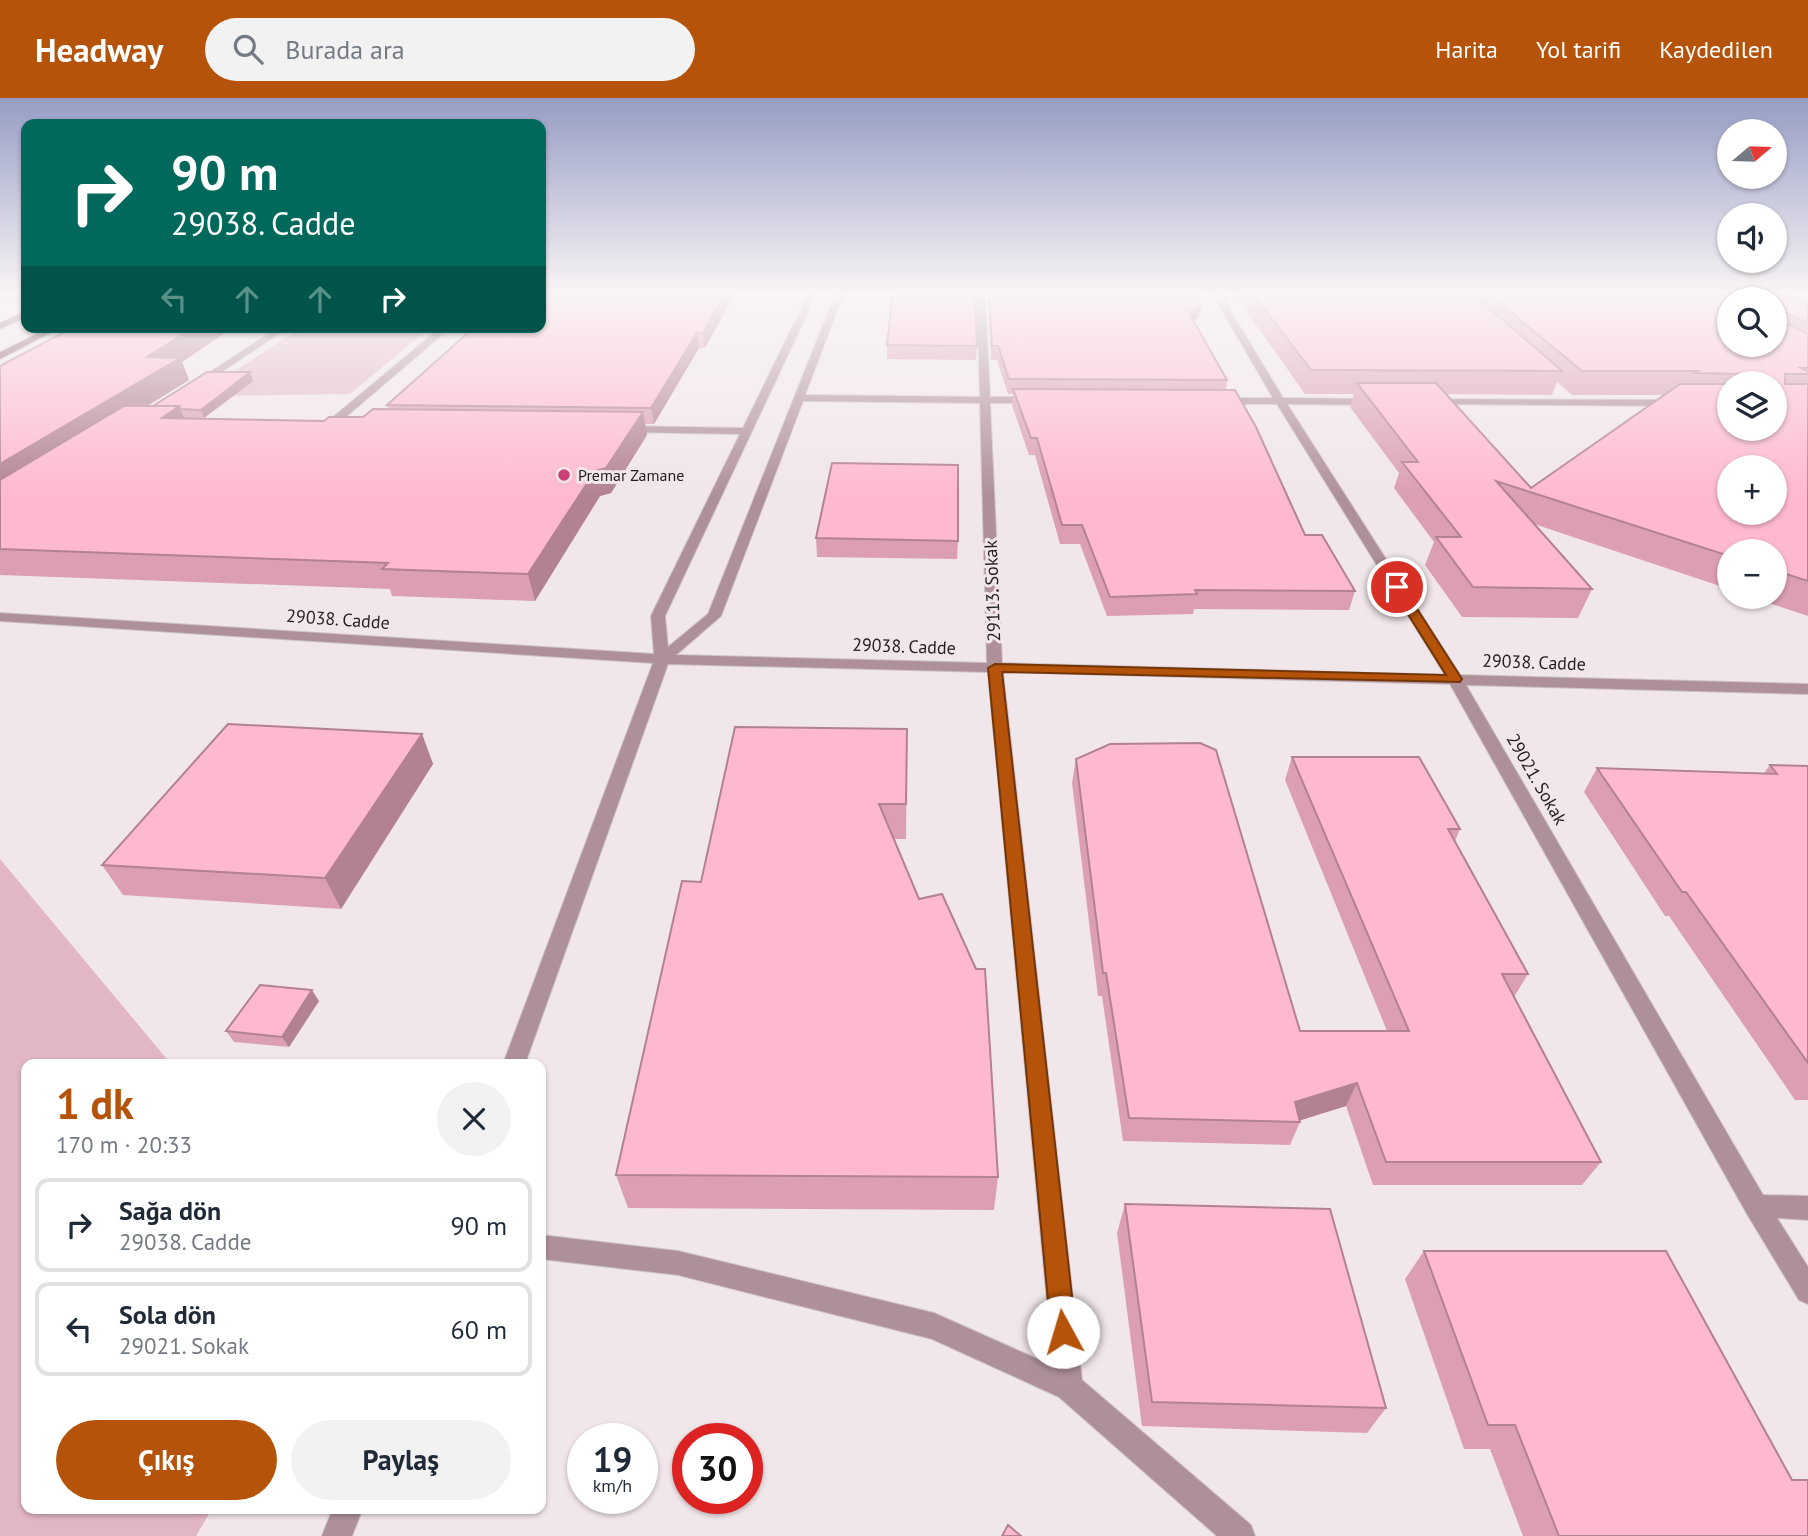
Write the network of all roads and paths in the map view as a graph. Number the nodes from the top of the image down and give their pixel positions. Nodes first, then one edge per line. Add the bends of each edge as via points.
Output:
1 (230, 362) edge
2 (405, 362) edge
3 (779, 362) edge
4 (814, 362) edge
5 (984, 362) edge
6 (1257, 362) edge
7 (181, 393) edge
8 (1561, 394) edge
9 (800, 398) junction
10 (986, 400) junction
11 (1040, 400) edge
12 (1213, 401) edge
13 (1280, 401) junction
14 (1391, 402) edge
15 (1419, 402) edge
16 (1571, 402) junction
17 (1689, 403) edge
18 (316, 425) edge
19 (330, 425) junction
20 (344, 425) edge
21 (618, 429) edge
22 (746, 431) junction
23 (0, 617) edge
24 (662, 659) junction
25 (995, 668) junction
26 (1455, 679) junction
27 (1808, 689) edge
28 (516, 1059) edge
29 (1756, 1206) junction
30 (1808, 1208) edge
31 (546, 1248) edge
32 (1808, 1291) edge
33 (1069, 1387) junction
34 (346, 1514) edge
35 (337, 1536) edge
36 (1240, 1536) edge

1 - 7 street
2 - 19 street
3 - 22 street
4 - 9 street
5 - 10 street, 29113. Sokak
6 - 13 street, 29021. Sokak
8 - 16 street
9 - 10 street
9 - 24 street via 714,616
10 - 11 street
10 - 25 street, 29113. Sokak
12 - 13 street
13 - 14 street
13 - 26 street, 29021. Sokak
15 - 16 street
16 - 17 street
18 - 19 street
19 - 20 street
21 - 22 street
22 - 24 street via 658,616
23 - 24 street, 29038. Cadde
24 - 25 street, 29038. Cadde
24 - 28 street
25 - 26 street, 29038. Cadde
25 - 33 street, 29113. Sokak
26 - 27 street, 29038. Cadde
26 - 29 street, 29021. Sokak
29 - 30 street
29 - 32 street, 29021. Sokak
31 - 33 street via 678,1263 934,1326
33 - 36 street
34 - 35 street

